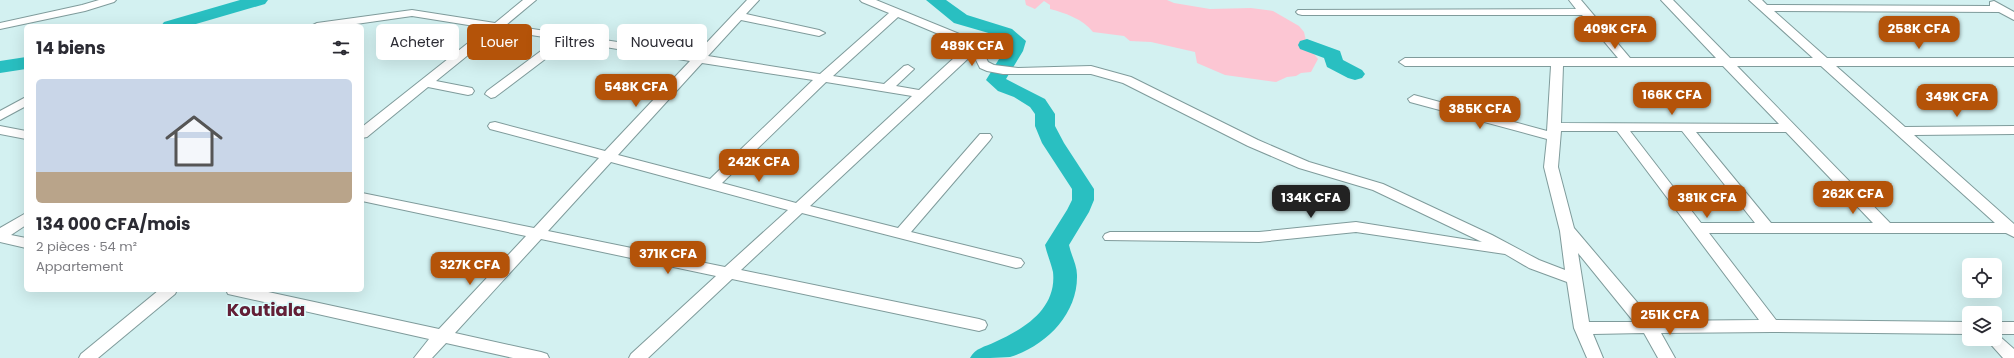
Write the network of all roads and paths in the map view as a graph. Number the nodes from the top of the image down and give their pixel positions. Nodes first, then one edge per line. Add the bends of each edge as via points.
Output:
1 (110, 0) edge
2 (530, 0) edge
3 (753, 0) edge
4 (866, 0) edge
5 (1575, 0) edge
6 (1667, 0) edge
7 (1988, 0) edge
8 (1760, 4) edge
9 (2001, 9) junction
10 (1302, 12) dead end
11 (1585, 12) junction
12 (412, 13) junction
13 (896, 13) junction
14 (738, 16) junction
15 (2014, 17) edge
16 (332, 24) edge
17 (484, 24) edge
18 (500, 24) edge
19 (0, 26) edge
20 (364, 27) edge
21 (819, 33) dead end
22 (975, 45) junction
23 (467, 49) edge
24 (707, 49) edge
25 (540, 58) edge
26 (707, 59) edge
27 (697, 60) edge
28 (1405, 62) dead end
29 (1557, 62) junction
30 (1627, 62) junction
31 (1726, 62) junction
32 (1824, 62) junction
33 (2014, 62) edge
34 (908, 68) dead end
35 (822, 78) junction
36 (425, 82) junction
37 (887, 88) junction
38 (468, 92) dead end
39 (491, 94) dead end
40 (923, 94) junction
41 (1414, 99) dead end
42 (24, 102) edge
43 (0, 116) edge
44 (495, 126) dead end
45 (1621, 128) junction
46 (1686, 128) junction
47 (1790, 128) junction
48 (0, 130) edge
49 (1901, 131) junction
50 (2013, 131) edge
51 (364, 132) edge
52 (1554, 132) junction
53 (24, 134) edge
54 (985, 137) dead end
55 (608, 156) junction
56 (713, 184) junction
57 (364, 197) edge
58 (799, 208) junction
59 (24, 219) edge
60 (1697, 228) junction
61 (1767, 228) junction
62 (1886, 228) junction
63 (2012, 230) edge
64 (1567, 231) junction
65 (538, 233) junction
66 (902, 233) junction
67 (0, 236) edge
68 (1110, 237) dead end
69 (24, 242) edge
70 (1508, 251) junction
71 (1016, 263) dead end
72 (728, 274) junction
73 (1574, 279) junction
74 (167, 292) edge
75 (243, 292) edge
76 (979, 325) dead end
77 (1772, 326) junction
78 (1582, 328) junction
79 (1649, 328) junction
80 (1962, 328) edge
81 (2002, 328) edge
82 (2014, 328) edge
83 (443, 336) junction
84 (2001, 346) edge
85 (87, 358) edge
86 (422, 358) edge
87 (541, 358) edge
88 (637, 358) edge
89 (1595, 358) edge
90 (1668, 358) edge
91 (2013, 358) edge

1 - 19 street via 85,8
2 - 18 street
3 - 14 street
4 - 13 street
5 - 11 street
6 - 31 street
7 - 9 street
8 - 9 street
8 - 32 street
9 - 15 street
10 - 11 street
11 - 30 street
12 - 16 street
12 - 17 street
12 - 20 street
13 - 22 street
13 - 35 street
14 - 21 street
14 - 24 street
22 - 40 street
22 - 70 street via 984,65 990,68 1006,71 1090,70 1127,80 1253,143 1304,165 1378,187 1487,238
23 - 36 street
25 - 39 street
26 - 35 street
27 - 55 street
28 - 29 street
29 - 30 street
29 - 52 street
30 - 31 street
31 - 32 street
31 - 47 street
32 - 33 street
32 - 49 street
34 - 37 street
35 - 37 street
35 - 56 street
36 - 38 street
36 - 51 street
37 - 40 street
40 - 58 street
41 - 52 street
42 - 43 street
44 - 55 street
45 - 46 street
45 - 52 street
45 - 60 street
46 - 47 street
46 - 61 street
47 - 62 street
48 - 53 street
49 - 50 street
49 - 63 street
52 - 64 street via 1551,167
54 - 66 street
55 - 56 street
55 - 65 street
56 - 58 street
57 - 65 street
58 - 66 street
58 - 72 street
59 - 67 street
60 - 61 street
60 - 77 street
61 - 62 street
62 - 63 street
64 - 73 street
64 - 79 street
65 - 72 street
65 - 83 street
66 - 71 street
67 - 69 street
68 - 70 street via 1259,238 1356,227
70 - 73 street
72 - 76 street
72 - 88 street
73 - 78 street
74 - 85 street
75 - 83 street
77 - 79 street
77 - 80 street
78 - 79 street
78 - 89 street
79 - 90 street
81 - 82 street
83 - 86 street
83 - 87 street
84 - 91 street

